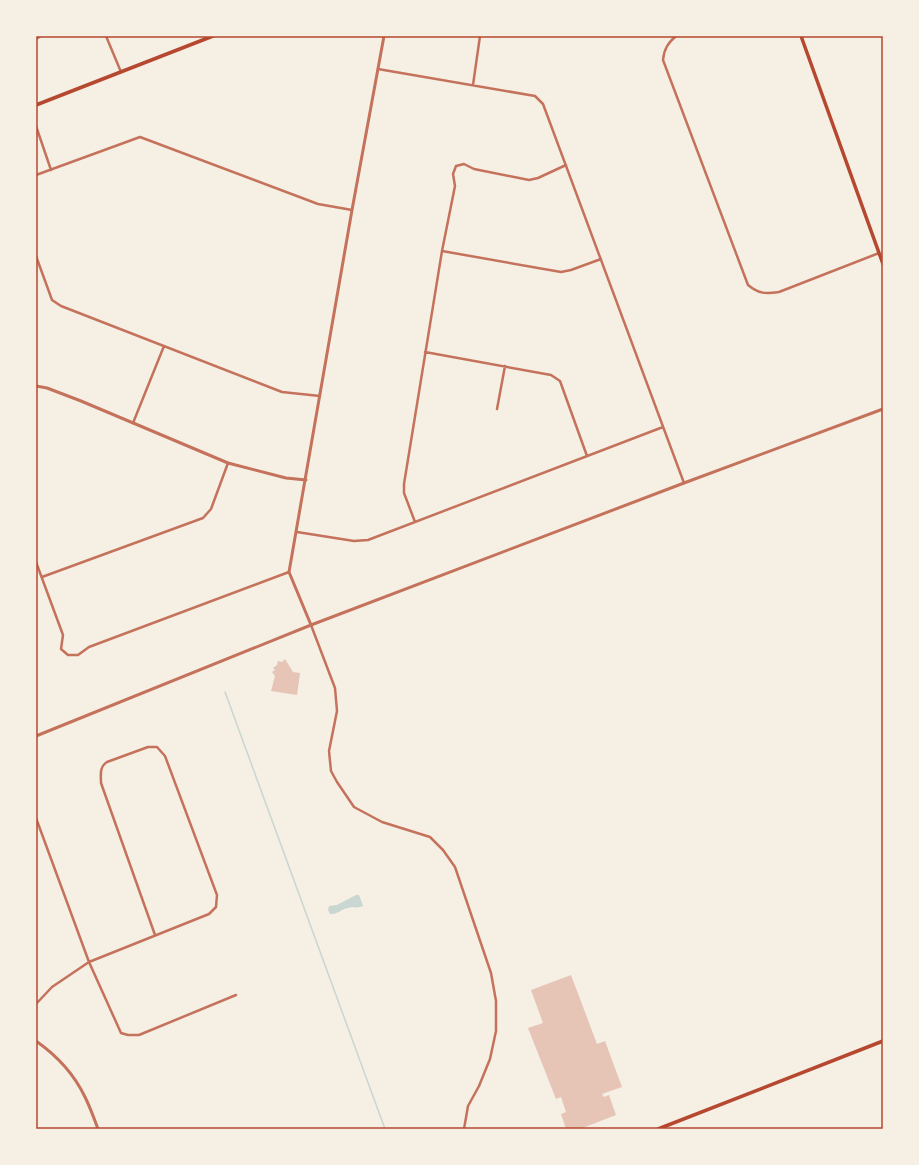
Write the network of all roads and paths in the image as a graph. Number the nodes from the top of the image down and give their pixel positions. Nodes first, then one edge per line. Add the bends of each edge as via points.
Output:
1 (41, 36) edge
2 (106, 36) edge
3 (213, 36) edge
4 (384, 36) edge
5 (480, 36) edge
6 (676, 36) edge
7 (801, 36) edge
8 (36, 39) edge
9 (378, 69) junction
10 (121, 72) junction
11 (473, 85) junction
12 (36, 105) edge
13 (36, 126) edge
14 (566, 166) junction
15 (51, 170) junction
16 (36, 175) edge
17 (352, 210) junction
18 (442, 251) junction
19 (879, 253) junction
20 (36, 256) edge
21 (601, 259) junction
22 (883, 264) edge
23 (164, 346) junction
24 (425, 352) junction
25 (505, 366) junction
26 (36, 386) edge
27 (320, 396) junction
28 (497, 409) dead end
29 (883, 409) edge
30 (133, 423) junction
31 (663, 427) junction
32 (587, 456) junction
33 (228, 462) junction
34 (306, 480) junction
35 (684, 483) junction
36 (415, 522) junction
37 (297, 532) junction
38 (36, 562) edge
39 (289, 572) junction
40 (42, 578) junction
41 (311, 625) junction
42 (36, 736) edge
43 (36, 818) edge
44 (155, 936) junction
45 (89, 962) junction
46 (236, 995) dead end
47 (36, 1004) edge
48 (36, 1041) edge
49 (883, 1041) edge
50 (98, 1129) edge
51 (464, 1129) edge
52 (658, 1129) edge

1 - 8 street
2 - 10 street
3 - 10 main road
4 - 9 street
5 - 11 street
6 - 19 street via 664,51 663,60 748,285 767,294 779,292
7 - 19 main road
9 - 11 street
9 - 17 street
10 - 12 main road
11 - 14 street via 535,96 543,104
13 - 15 street
14 - 18 street via 529,180 474,169 464,164 456,166 453,174 455,186
14 - 21 street
15 - 16 street
15 - 17 street via 140,137 318,204
17 - 27 street
18 - 21 street via 560,272
18 - 24 street
19 - 22 main road
20 - 23 street via 52,300 60,306
21 - 31 street
23 - 27 street via 282,392
23 - 30 street
24 - 25 street
24 - 36 street via 404,484 404,493
25 - 28 street
25 - 32 street via 551,374 560,381
26 - 30 street via 54,390
27 - 34 street
29 - 35 street
30 - 33 street
31 - 32 street
31 - 35 street
32 - 36 street
33 - 34 street via 286,478
33 - 40 street via 211,509 203,518
34 - 37 street
35 - 41 street
36 - 37 street via 368,540 354,541
37 - 39 street
38 - 40 street
39 - 40 street via 89,647 78,655 68,655 61,649 63,634
39 - 41 street
41 - 42 street
41 - 51 street via 335,688 337,711 329,750 332,771 337,782 354,807 382,822 430,837 443,850 455,867 492,974 496,1001 496,1031 490,1059 468,1106
43 - 45 street
44 - 44 street via 209,914 216,907 217,895 165,756 157,748 148,747 103,764 100,772 101,783
44 - 45 street
45 - 46 street via 117,1027 121,1033 128,1035 139,1035
45 - 47 street via 52,987
48 - 50 street via 77,1080
49 - 52 main road

